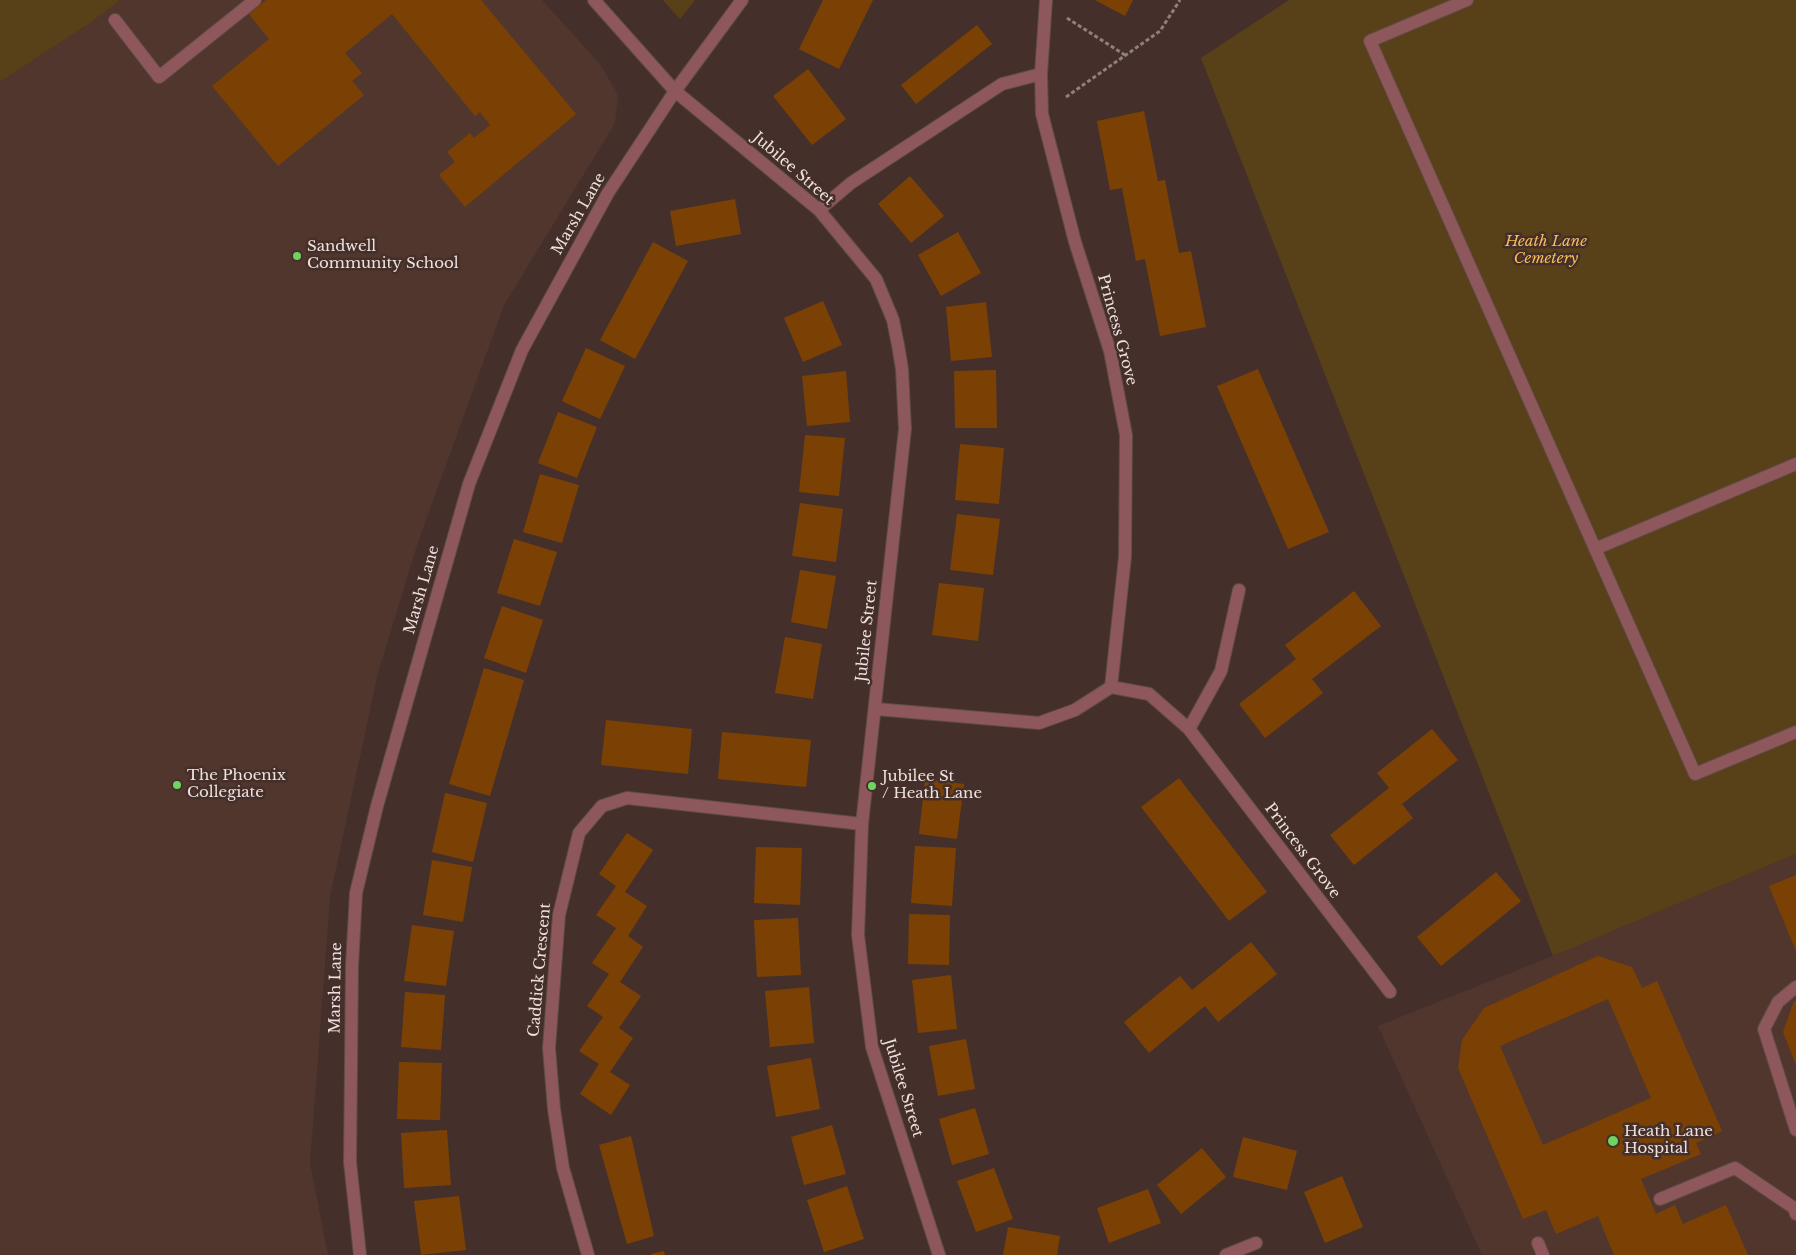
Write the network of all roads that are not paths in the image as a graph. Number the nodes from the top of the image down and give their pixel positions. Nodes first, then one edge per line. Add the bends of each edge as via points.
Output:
1 (255, 0) edge
2 (594, 0) edge
3 (742, 0) edge
4 (1467, 0) edge
5 (1046, 2) edge
6 (115, 20) dead end
7 (1041, 74) junction
8 (675, 91) junction
9 (819, 210) junction
10 (1796, 464) edge
11 (1595, 549) junction
12 (1239, 590) dead end
13 (1111, 688) junction
14 (876, 709) junction
15 (1189, 729) junction
16 (1796, 732) edge
17 (862, 824) junction
18 (1796, 987) edge
19 (1390, 992) dead end
20 (1796, 1130) edge
21 (1660, 1199) dead end
22 (1795, 1207) edge
23 (1256, 1243) dead end
24 (360, 1255) edge
25 (588, 1255) edge
26 (939, 1255) edge
27 (1226, 1255) edge

1 - 6 street via 159,77
2 - 8 street, Jubilee Street
3 - 8 street, Marsh Lane
4 - 11 street via 1370,41
5 - 7 street, Princess Grove
7 - 9 street via 1002,84 851,183
7 - 13 street, Princess Grove via 1042,114 1075,242 1110,351 1126,435 1125,557
8 - 9 street, Jubilee Street
8 - 24 street, Marsh Lane via 608,193 522,350 468,484 377,806 356,893 352,966 350,1162
9 - 14 street, Jubilee Street via 876,278 893,320 902,368 905,429
10 - 11 street
11 - 16 street via 1696,774
12 - 15 street via 1221,671
13 - 14 street via 1075,710 1039,723
13 - 15 street, Princess Grove via 1149,694
14 - 17 street, Jubilee Street
15 - 19 street, Princess Grove
17 - 25 street, Caddick Crescent via 627,798 602,806 579,834 558,915 549,1048 563,1168
17 - 26 street, Jubilee Street via 858,935 872,1048
18 - 20 street via 1778,1002 1764,1029
21 - 22 street via 1735,1168
23 - 27 street

